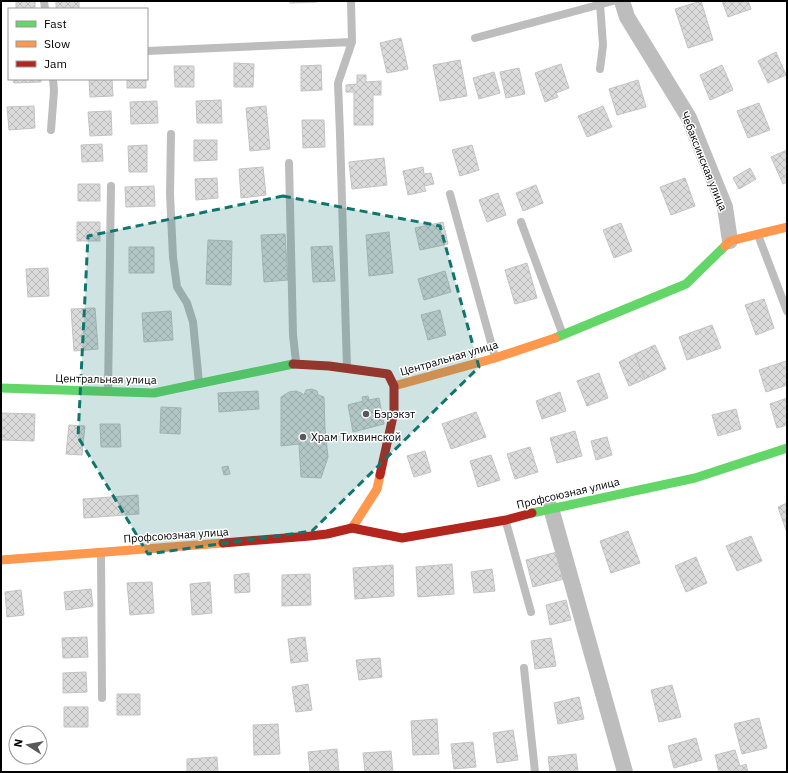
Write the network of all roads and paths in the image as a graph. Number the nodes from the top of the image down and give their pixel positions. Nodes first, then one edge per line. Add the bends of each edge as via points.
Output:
1 (351, 1) edge
2 (613, 1) edge
3 (622, 1) edge
4 (600, 4) junction
5 (475, 38) dead end
6 (352, 42) junction
7 (148, 51) edge
8 (600, 69) dead end
9 (52, 80) edge
10 (51, 130) dead end
11 (170, 134) dead end
12 (289, 164) dead end
13 (111, 186) dead end
14 (450, 194) dead end
15 (521, 222) dead end
16 (787, 227) edge
17 (758, 235) junction
18 (730, 241) junction
19 (787, 311) edge
20 (563, 336) junction
21 (495, 358) junction
22 (296, 364) junction
23 (347, 368) junction
24 (199, 383) junction
25 (394, 386) junction
26 (1, 388) edge
27 (108, 392) junction
28 (787, 448) edge
29 (551, 508) junction
30 (506, 520) junction
31 (352, 528) junction
32 (101, 552) junction
33 (1, 560) edge
34 (531, 612) dead end
35 (524, 668) dead end
36 (102, 698) dead end
37 (535, 772) edge
38 (625, 772) edge

1 - 6 lane
2 - 4 lane
3 - 18 street, Чебаксинская улица via 627,17 689,118 725,207
4 - 5 lane
4 - 8 lane via 603,45
6 - 7 lane
6 - 23 lane via 338,83
9 - 10 lane via 54,96
11 - 24 lane via 173,257 177,287 187,303 192,322
12 - 22 lane via 293,336
13 - 27 lane
14 - 21 lane
15 - 20 lane
16 - 17 street
17 - 18 street
17 - 19 lane
18 - 20 street, Центральная улица via 686,284
20 - 21 street, Центральная улица
21 - 25 street, Центральная улица
22 - 23 street, Центральная улица
22 - 24 street, Центральная улица
23 - 25 street, Центральная улица via 388,374
24 - 27 street, Центральная улица via 154,393
25 - 31 street via 394,412 377,489
26 - 27 street, Центральная улица
28 - 29 street, Профсоюзная улица via 695,478
29 - 30 street, Профсоюзная улица
29 - 38 street
30 - 31 street, Профсоюзная улица via 402,538
30 - 34 lane
31 - 32 street, Профсоюзная улица via 310,536
32 - 33 street, Профсоюзная улица
32 - 36 lane
35 - 37 lane

